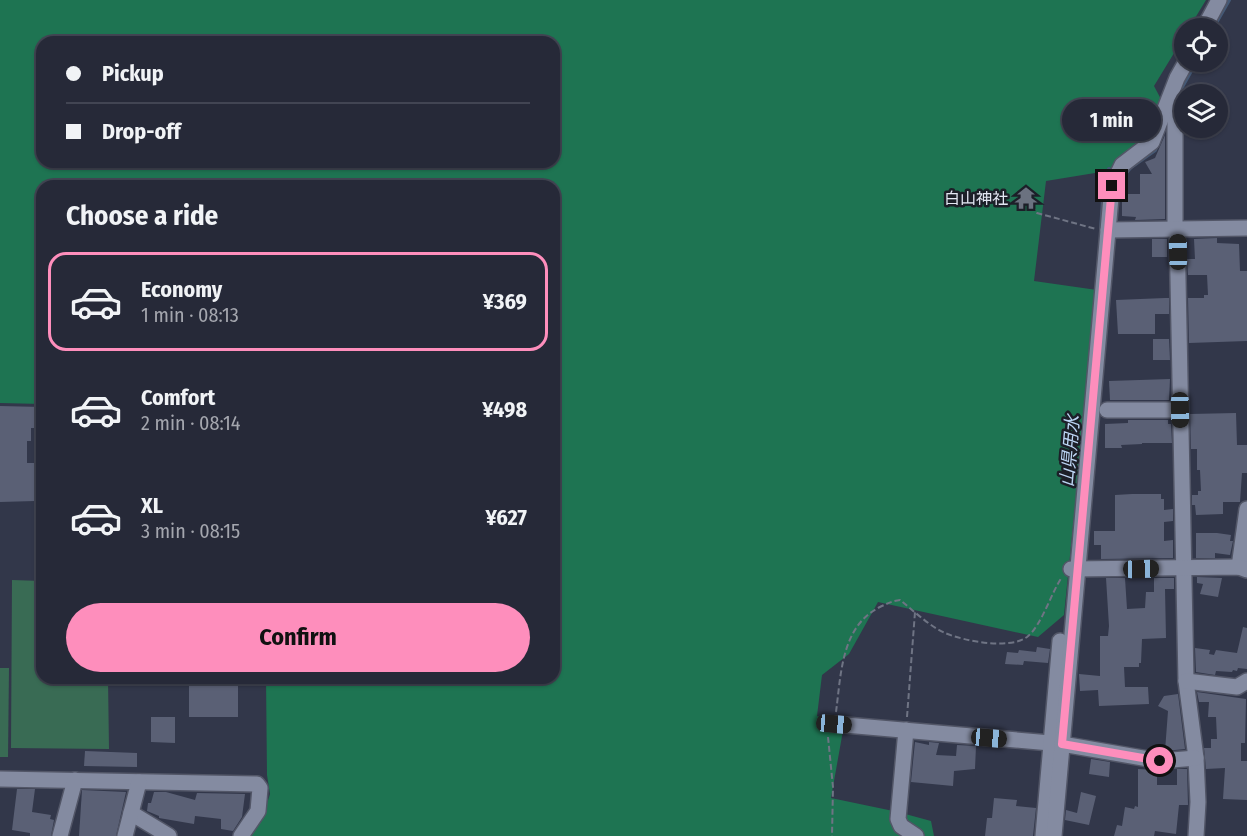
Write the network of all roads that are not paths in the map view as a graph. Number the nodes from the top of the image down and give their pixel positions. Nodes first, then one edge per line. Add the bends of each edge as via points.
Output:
1 (1219, 0) edge
2 (1209, 18) edge
3 (1180, 72) edge
4 (1171, 97) junction
5 (1247, 228) edge
6 (1176, 229) junction
7 (1103, 230) junction
8 (1180, 410) junction
9 (1107, 411) dead end
10 (1247, 509) edge
11 (1182, 568) junction
12 (1243, 568) edge
13 (1075, 569) junction
14 (1060, 641) dead end
15 (1186, 681) junction
16 (1247, 681) edge
17 (834, 724) road end
18 (906, 730) junction
19 (1056, 744) junction
20 (1196, 758) junction
21 (0, 779) edge
22 (75, 780) junction
23 (139, 782) junction
24 (131, 813) junction
25 (60, 836) edge
26 (125, 836) edge
27 (169, 836) edge
28 (241, 836) edge
29 (916, 836) edge
30 (1043, 836) edge
31 (1054, 836) edge
32 (1196, 836) edge

1 - 2 street
3 - 4 street
4 - 6 street via 1175,117
4 - 7 street via 1152,142 1122,165 1116,175
5 - 6 street
6 - 7 street
6 - 8 street
7 - 13 street
8 - 9 street
8 - 11 street
10 - 12 street
11 - 12 street
11 - 13 street
11 - 15 street
13 - 19 street
14 - 19 street
15 - 16 street via 1238,687
15 - 20 street
17 - 18 street
18 - 19 street
18 - 29 street via 898,819 901,826
19 - 20 street via 1160,761
19 - 30 street
19 - 31 street
20 - 32 street
21 - 22 street
22 - 23 street
22 - 25 street
23 - 24 street
23 - 28 street via 257,784 258,812
24 - 26 street
24 - 27 street

